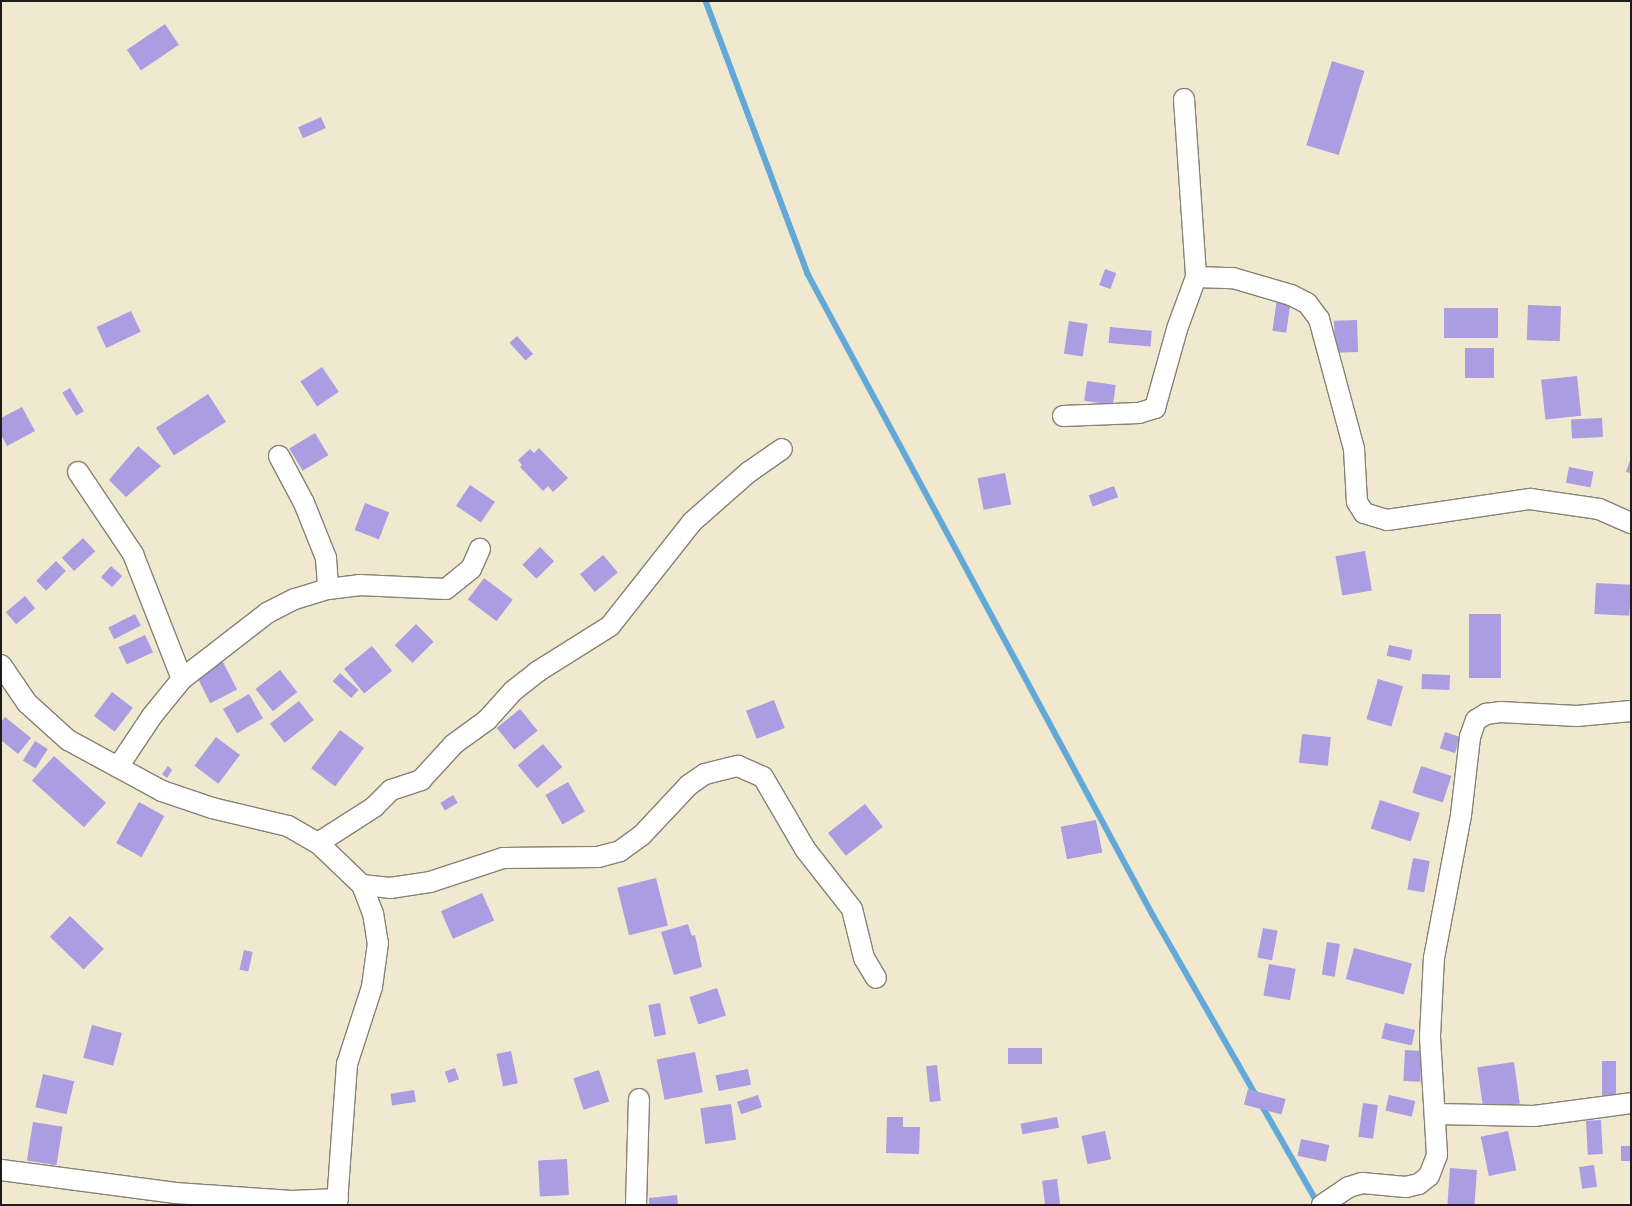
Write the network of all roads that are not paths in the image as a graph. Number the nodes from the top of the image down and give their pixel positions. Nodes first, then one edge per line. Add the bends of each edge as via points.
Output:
1 (1184, 99) dead end
2 (1196, 277) junction
3 (1063, 416) dead end
4 (782, 448) dead end
5 (280, 456) dead end
6 (78, 472) dead end
7 (1631, 523) edge
8 (480, 549) dead end
9 (328, 589) junction
10 (1, 665) edge
11 (182, 679) junction
12 (1631, 711) edge
13 (118, 767) junction
14 (318, 843) junction
15 (362, 885) junction
16 (876, 978) dead end
17 (639, 1099) dead end
18 (1631, 1103) edge
19 (1435, 1114) junction
20 (1, 1170) edge
21 (337, 1202) edge
22 (1326, 1202) edge
23 (636, 1205) edge

1 - 2 street
2 - 3 street via 1177,329 1155,408 1140,413
2 - 7 street via 1233,278 1291,295 1307,304 1320,319 1354,449 1357,502 1364,513 1387,520 1530,499 1599,509
4 - 14 street via 748,472 692,522 610,626 513,691 487,720 454,744 421,780 391,790 374,807
5 - 9 street via 304,503 326,558
6 - 11 street via 133,554
8 - 9 street via 471,569 446,589 360,586
9 - 11 street via 267,613
10 - 13 street via 27,703 54,728 68,740
11 - 13 street
12 - 19 street via 1577,716 1500,712 1486,714 1476,720 1470,736 1461,815 1434,958 1430,1036
13 - 14 street via 162,791 212,808 288,826
14 - 15 street
15 - 16 street via 390,888 430,882 503,858 598,857 620,851 642,835 689,785 705,774 738,766 763,777 806,849 852,909 864,958
15 - 21 street via 373,912 378,943 372,988 347,1064
17 - 23 street
18 - 19 street via 1534,1116
19 - 22 street via 1437,1155 1429,1176 1419,1184 1406,1187 1362,1184 1349,1187
20 - 21 street via 175,1193

